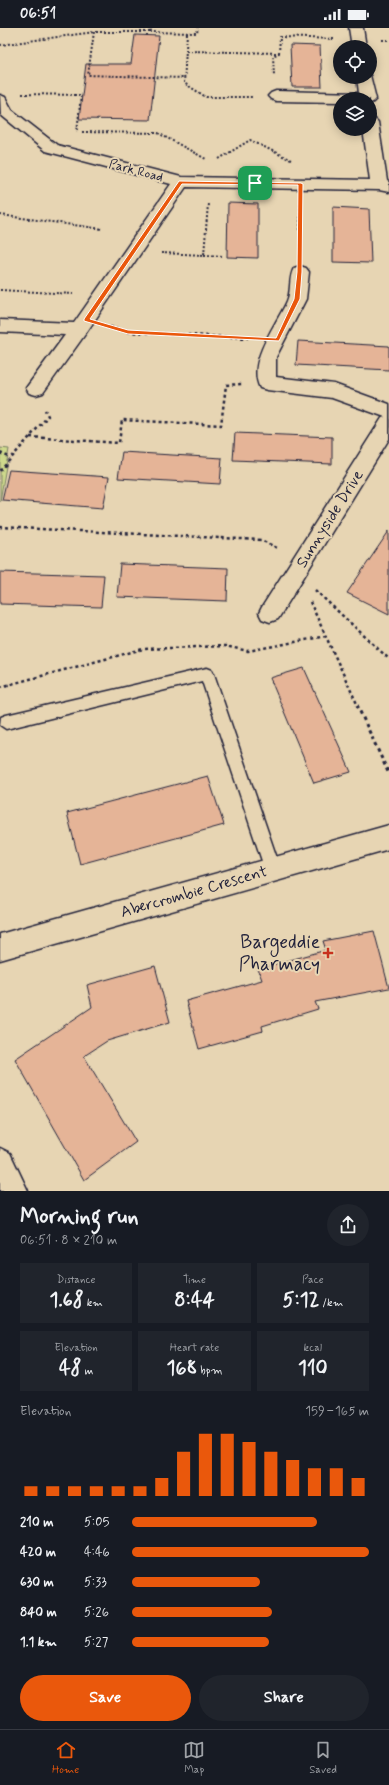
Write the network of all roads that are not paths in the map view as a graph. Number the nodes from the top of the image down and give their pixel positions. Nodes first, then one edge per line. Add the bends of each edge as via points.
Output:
1 (276, 96) road end
2 (333, 98) edge
3 (0, 100) edge
4 (373, 136) edge
5 (181, 182) junction
6 (384, 186) edge
7 (300, 272) road end
8 (83, 325) junction
9 (0, 326) edge
10 (36, 388) road end
11 (389, 411) edge
12 (389, 423) edge
13 (270, 614) dead end
14 (6, 722) dead end
15 (389, 837) edge
16 (273, 870) junction
17 (0, 947) edge
18 (0, 1163) edge
19 (13, 1191) edge

1 - 2 street
3 - 5 street, Park Road via 6,112 51,148
4 - 6 street
5 - 6 street, Park Road
5 - 8 street
7 - 11 street via 297,299 267,358 267,383 334,391
8 - 9 street
8 - 10 street
12 - 13 street, Sunnyside Drive
14 - 16 lane via 207,674
15 - 16 street, Abercrombie Crescent
16 - 17 street, Abercrombie Crescent
18 - 19 street

